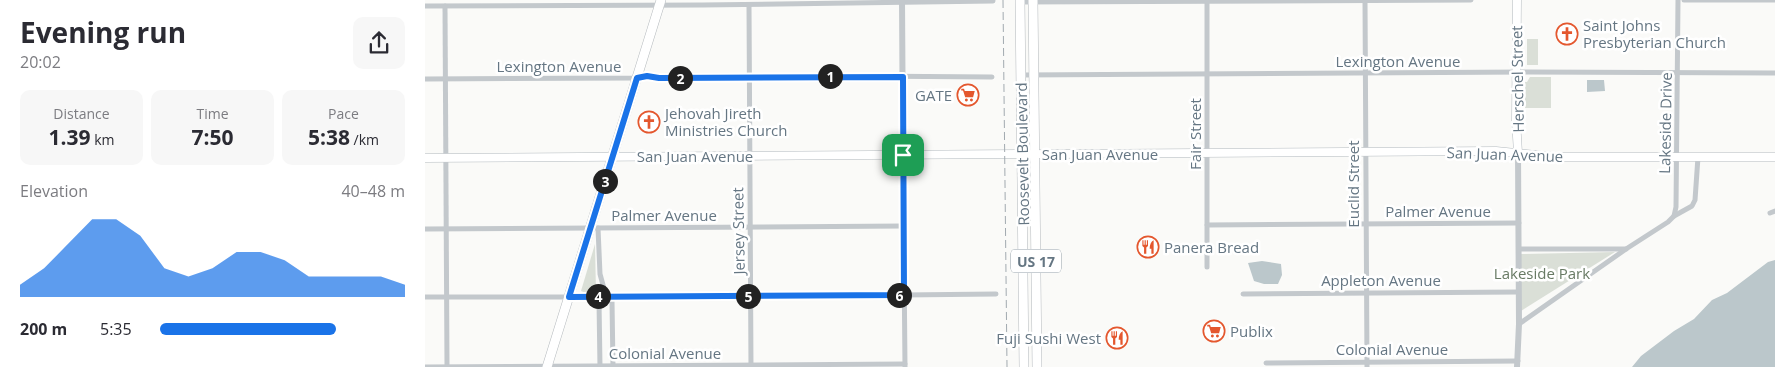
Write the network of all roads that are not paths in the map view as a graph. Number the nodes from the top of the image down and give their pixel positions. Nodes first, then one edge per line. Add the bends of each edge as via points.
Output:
1 (1365, 0) edge
2 (1471, 0) edge
3 (1517, 0) edge
4 (1678, 0) edge
5 (1684, 0) edge
6 (1775, 0) edge
7 (902, 1) edge
8 (1020, 1) edge
9 (1033, 1) edge
10 (1207, 1) edge
11 (993, 2) dead end
12 (660, 3) edge
13 (749, 5) junction
14 (425, 6) edge
15 (445, 6) junction
16 (1516, 72) junction
17 (1365, 73) junction
18 (1678, 73) junction
19 (1775, 73) edge
20 (1207, 74) junction
21 (1021, 75) junction
22 (1034, 76) junction
23 (749, 77) junction
24 (903, 77) junction
25 (992, 77) dead end
26 (637, 78) junction
27 (425, 79) edge
28 (446, 79) junction
29 (1365, 152) junction
30 (1207, 153) junction
31 (1518, 153) junction
32 (1022, 154) junction
33 (1035, 154) junction
34 (903, 155) junction
35 (612, 156) junction
36 (749, 156) junction
37 (1677, 157) junction
38 (1698, 157) junction
39 (1775, 157) edge
40 (425, 158) edge
41 (446, 158) junction
42 (1674, 216) junction
43 (1519, 223) junction
44 (1366, 224) junction
45 (1207, 225) junction
46 (904, 226) junction
47 (594, 228) junction
48 (750, 228) junction
49 (425, 229) edge
50 (446, 229) junction
51 (1023, 230) junction
52 (1519, 249) junction
53 (1626, 249) junction
54 (1207, 268) dead end
55 (1036, 283) junction
56 (1366, 292) junction
57 (1518, 292) junction
58 (996, 294) dead end
59 (1243, 294) dead end
60 (904, 295) junction
61 (447, 296) junction
62 (605, 296) junction
63 (751, 296) junction
64 (425, 297) edge
65 (569, 297) junction
66 (1519, 324) junction
67 (1266, 363) dead end
68 (1367, 364) edge
69 (1517, 364) edge
70 (600, 366) edge
71 (613, 366) edge
72 (751, 366) edge
73 (905, 366) edge
74 (425, 367) edge
75 (447, 367) edge
76 (547, 367) edge
77 (1024, 367) edge
78 (1037, 367) edge

1 - 2 street
1 - 10 street
1 - 17 street, Euclid Street
3 - 16 main road, Herschel Street
4 - 18 street, Lakeside Drive
5 - 6 street
7 - 11 street
7 - 13 street
7 - 24 street
8 - 9 street
8 - 21 main road, Roosevelt Boulevard / US 17
9 - 10 street
9 - 22 main road, Roosevelt Boulevard / US 17
10 - 20 street, Fair Street
12 - 13 street
12 - 15 street
12 - 26 main road
13 - 23 street, Jersey Street
14 - 15 street
15 - 28 street
16 - 17 street, Lexington Avenue
16 - 18 street, Lexington Avenue
16 - 31 main road, Herschel Street
17 - 20 street, Lexington Avenue
17 - 29 street, Euclid Street
18 - 19 street, Lexington Avenue
18 - 37 street, Lakeside Drive
20 - 22 street, Lexington Avenue
20 - 30 street, Fair Street
21 - 22 street, Lexington Avenue
21 - 32 main road, Roosevelt Boulevard / US 17
22 - 33 main road, Roosevelt Boulevard / US 17
23 - 24 street, Lexington Avenue
23 - 26 street, Lexington Avenue
23 - 36 street, Jersey Street
24 - 25 street, Lexington Avenue
24 - 34 street
26 - 28 street, Lexington Avenue
26 - 35 main road
27 - 28 street, Lexington Avenue
28 - 41 street
29 - 30 main road, San Juan Avenue
29 - 31 main road, San Juan Avenue
29 - 44 street, Euclid Street
30 - 33 main road, San Juan Avenue
30 - 45 street, Fair Street
31 - 37 main road, San Juan Avenue
31 - 43 street, Herschel Street
32 - 33 main road, San Juan Avenue
32 - 34 main road, San Juan Avenue
32 - 51 main road, Roosevelt Boulevard / US 17
33 - 55 main road, Roosevelt Boulevard / US 17
34 - 36 main road, San Juan Avenue
34 - 46 street
35 - 36 main road, San Juan Avenue
35 - 41 main road, San Juan Avenue
35 - 47 main road
36 - 48 street, Jersey Street
37 - 38 main road, San Juan Avenue
37 - 42 street, Lakeside Drive
38 - 39 main road, San Juan Avenue
38 - 42 street via 1695,200
40 - 41 main road, San Juan Avenue
41 - 50 street
42 - 53 street
43 - 44 street, Palmer Avenue
43 - 52 street, Herschel Street
44 - 45 street, Palmer Avenue
44 - 56 street, Euclid Street
45 - 54 street, Fair Street
46 - 48 street, Palmer Avenue
46 - 60 street
47 - 48 street, Palmer Avenue
47 - 50 street, Palmer Avenue
47 - 62 street
47 - 65 main road
48 - 63 street, Jersey Street
49 - 50 street, Palmer Avenue
50 - 61 street
51 - 55 main road via 1027,236 1029,274
51 - 77 main road, Roosevelt Boulevard / US 17
52 - 53 street
52 - 57 street, Herschel Street
53 - 66 street
55 - 78 main road, Roosevelt Boulevard / US 17
56 - 57 street, Appleton Avenue
56 - 59 street, Appleton Avenue
56 - 68 street, Euclid Street
57 - 66 street, Herschel Street
58 - 60 street
60 - 63 street
60 - 73 street
61 - 64 street
61 - 65 street
61 - 75 street
62 - 63 street
62 - 65 street
62 - 70 street via 599,301
62 - 71 street via 612,302
63 - 72 street, Jersey Street
65 - 76 main road
66 - 69 street, Herschel Street
67 - 68 street, Colonial Avenue
68 - 69 street, Colonial Avenue
70 - 71 street, Colonial Avenue
70 - 76 street, Colonial Avenue
71 - 72 street, Colonial Avenue
72 - 73 street, Colonial Avenue
74 - 75 street, Colonial Avenue
75 - 76 street, Colonial Avenue

